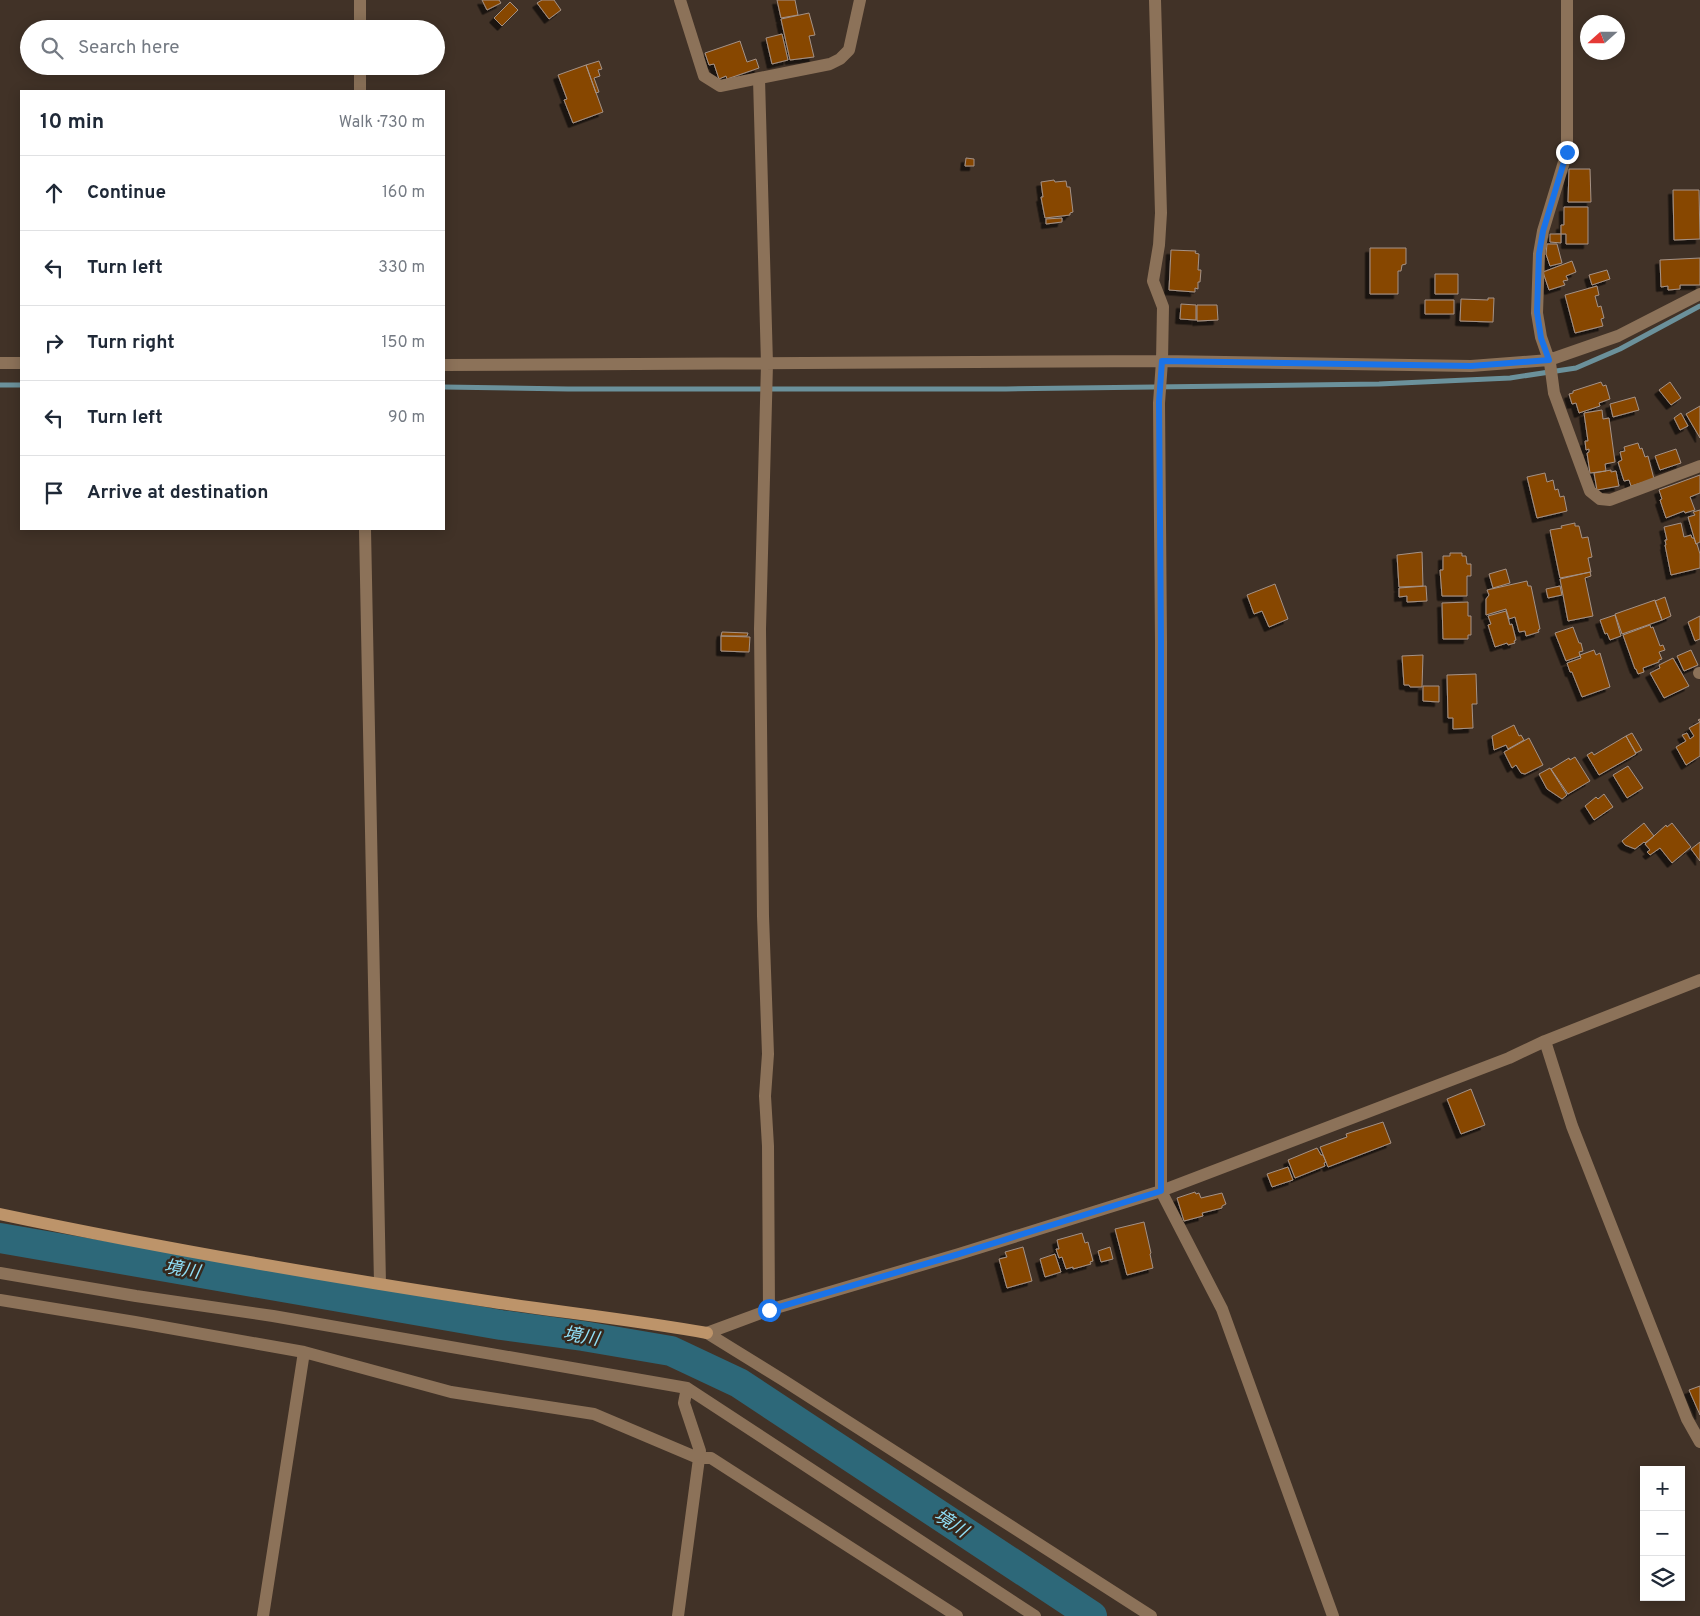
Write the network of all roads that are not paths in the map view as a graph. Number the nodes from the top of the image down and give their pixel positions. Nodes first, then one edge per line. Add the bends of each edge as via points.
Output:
1 (360, 0) edge
2 (680, 0) edge
3 (860, 0) edge
4 (1155, 0) edge
5 (1567, 0) edge
6 (360, 20) edge
7 (360, 75) edge
8 (759, 80) junction
9 (360, 90) edge
10 (1700, 294) edge
11 (1162, 361) junction
12 (1550, 361) junction
13 (0, 363) edge
14 (20, 363) edge
15 (445, 365) edge
16 (767, 371) junction
17 (1700, 466) edge
18 (365, 530) edge
19 (1700, 980) edge
20 (1545, 1041) junction
21 (1161, 1191) junction
22 (0, 1214) edge
23 (0, 1272) edge
24 (380, 1284) junction
25 (0, 1300) edge
26 (769, 1310) junction
27 (707, 1333) junction
28 (304, 1352) junction
29 (687, 1388) junction
30 (1700, 1442) edge
31 (698, 1458) junction
32 (263, 1616) edge
33 (678, 1616) edge
34 (957, 1616) edge
35 (1035, 1616) edge
36 (1150, 1616) edge
37 (1333, 1616) edge

1 - 6 street
2 - 8 street via 704,76 720,86
3 - 8 street via 849,50 840,59
4 - 11 street via 1161,213 1154,281 1163,307
5 - 12 street via 1567,152 1539,254 1537,312 1541,338
7 - 9 street
8 - 16 street
10 - 12 street via 1618,336
11 - 12 street via 1471,366
11 - 16 street
11 - 21 street via 1159,402
12 - 17 street via 1554,393 1590,491 1600,499 1610,500
13 - 14 street
15 - 16 street
16 - 26 street via 760,629
18 - 24 street
19 - 20 street
20 - 21 street via 1509,1058
20 - 30 street via 1576,1135 1687,1419
21 - 26 street
21 - 37 street via 1222,1309
22 - 24 street
23 - 29 street
24 - 27 street
25 - 28 street
26 - 27 street
27 - 36 street
28 - 31 street via 451,1392 594,1414
28 - 32 street
29 - 31 street via 684,1403 700,1452
29 - 35 street
31 - 33 street
31 - 34 street via 711,1458

